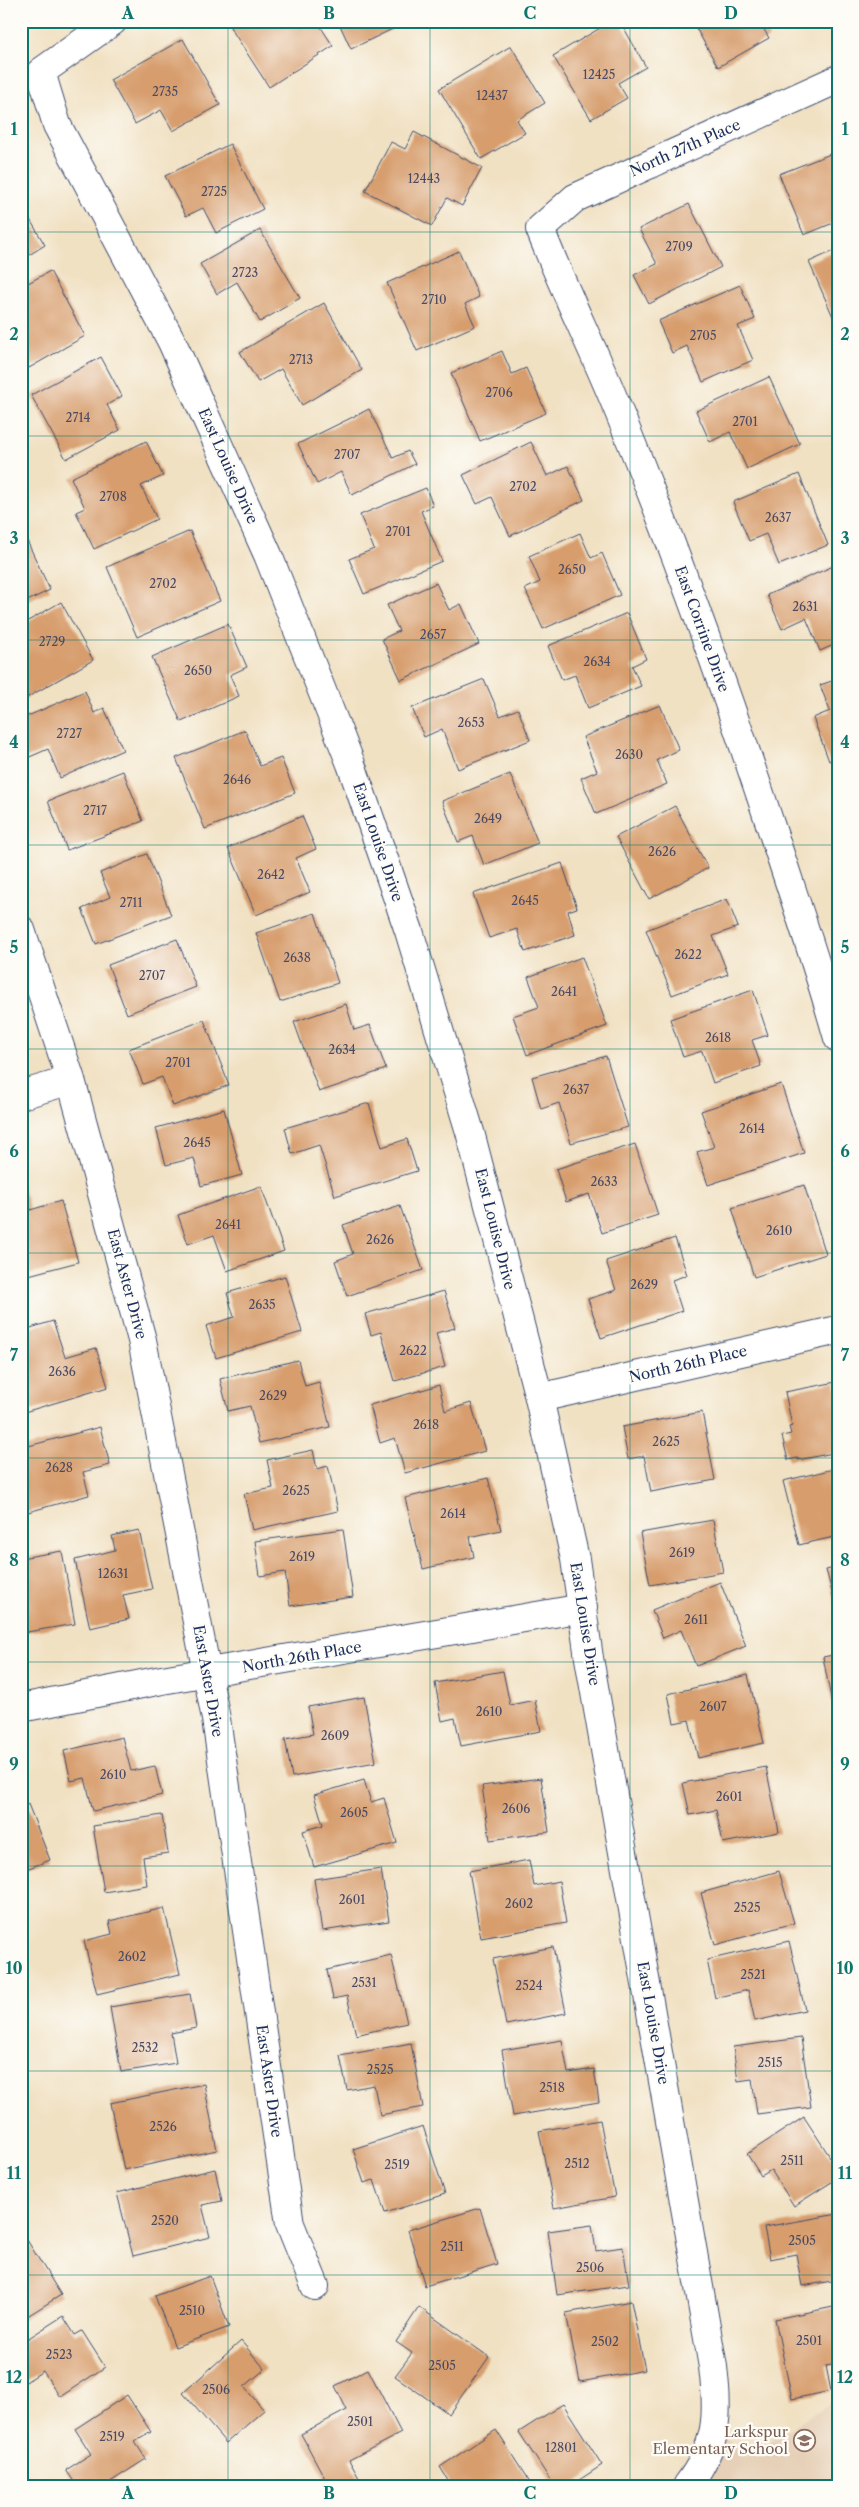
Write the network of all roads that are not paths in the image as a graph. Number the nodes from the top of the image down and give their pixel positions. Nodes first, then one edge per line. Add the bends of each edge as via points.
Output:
1 (113, 21) edge
2 (838, 79) edge
3 (540, 229) joint
4 (21, 930) edge
5 (838, 1038) edge
6 (71, 1080) junction
7 (21, 1095) edge
8 (838, 1330) edge
9 (539, 1398) junction
10 (582, 1608) junction
11 (207, 1672) junction
12 (21, 1708) edge
13 (315, 2286) dead end
14 (687, 2486) edge

1 - 9 street, East Louise Drive via 41,72 57,124 172,342 264,546 351,764 409,931 470,1132
2 - 3 street, North 27th Place via 575,198
3 - 5 street, East Corrine Drive via 678,559 748,758
4 - 6 street, East Aster Drive
6 - 7 street
6 - 11 street, East Aster Drive via 142,1340
8 - 9 street, North 26th Place
9 - 10 street, East Louise Drive via 575,1559
10 - 11 street, North 26th Place
10 - 14 street, East Louise Drive via 717,2394 715,2429 708,2453
11 - 12 street, North 26th Place via 44,1701
11 - 13 street, East Aster Drive via 218,1728 290,2224

